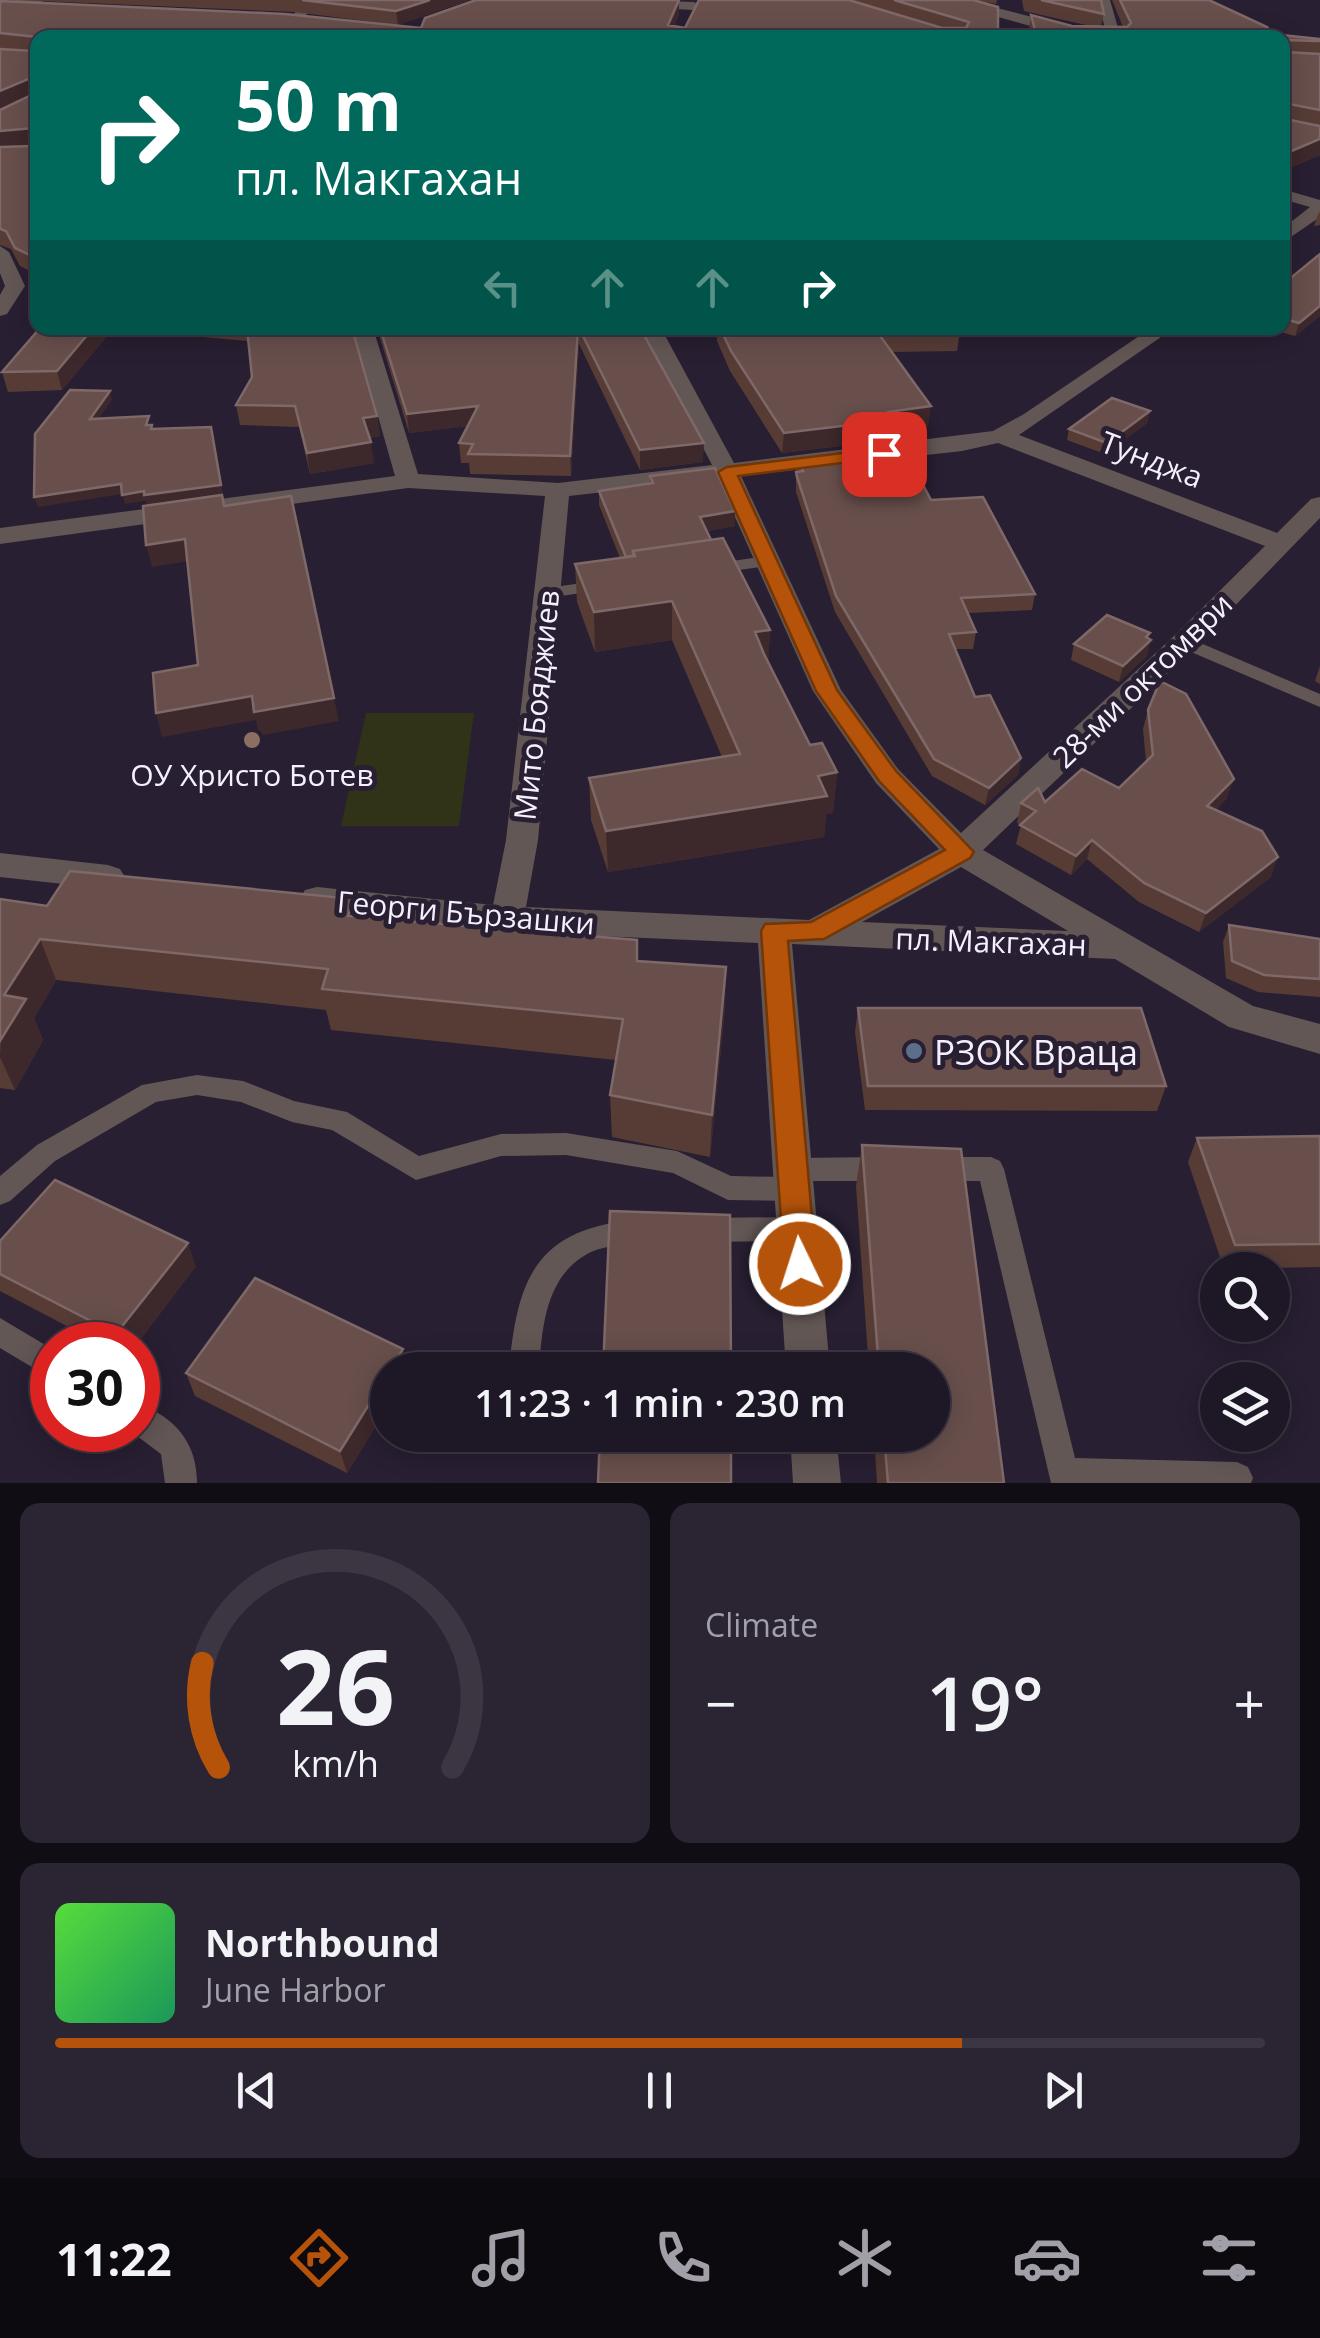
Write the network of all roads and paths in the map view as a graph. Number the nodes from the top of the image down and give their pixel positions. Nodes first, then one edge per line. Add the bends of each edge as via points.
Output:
1 (44, 0) edge
2 (315, 0) edge
3 (943, 0) edge
4 (1104, 0) edge
5 (621, 3) edge
6 (695, 3) edge
7 (0, 6) edge
8 (64, 8) edge
9 (288, 20) junction
10 (687, 20) edge
11 (314, 24) edge
12 (281, 30) edge
13 (1058, 30) edge
14 (1114, 30) edge
15 (1290, 198) edge
16 (1290, 208) edge
17 (1318, 211) edge
18 (1290, 232) edge
19 (0, 252) edge
20 (15, 286) junction
21 (30, 286) edge
22 (0, 310) edge
23 (365, 335) edge
24 (655, 335) edge
25 (1154, 335) edge
26 (1000, 436) junction
27 (727, 472) junction
28 (408, 480) junction
29 (558, 490) junction
30 (1320, 504) edge
31 (0, 536) edge
32 (1282, 544) junction
33 (768, 561) junction
34 (694, 572) edge
35 (621, 582) edge
36 (547, 593) junction
37 (1184, 642) junction
38 (1320, 701) edge
39 (962, 852) junction
40 (0, 865) edge
41 (136, 880) edge
42 (292, 896) edge
43 (507, 920) junction
44 (774, 931) junction
45 (814, 932) junction
46 (1118, 946) junction
47 (1320, 1039) edge
48 (793, 1179) junction
49 (0, 1193) edge
50 (797, 1229) junction
51 (0, 1332) edge
52 (30, 1351) edge
53 (526, 1352) edge
54 (807, 1352) edge
55 (160, 1432) edge
56 (814, 1452) edge
57 (1237, 1478) dead end
58 (181, 1483) edge
59 (817, 1483) edge

1 - 7 street
2 - 9 street
3 - 13 street
4 - 14 street
5 - 6 street
6 - 10 street
7 - 8 street
9 - 11 street
9 - 12 street
15 - 17 street
16 - 17 street
17 - 18 street
19 - 20 street
20 - 21 street
20 - 22 street
23 - 28 street
24 - 27 street
25 - 26 street
26 - 27 street
26 - 32 street, Тунджа
27 - 29 street
27 - 33 street
28 - 29 street
28 - 31 street
29 - 36 street, Мито Бояджиев
30 - 32 street, 28-ми октомври
32 - 37 street, 28-ми октомври
33 - 34 lane
33 - 39 street via 827,691 887,776
35 - 36 lane
36 - 43 street, Мито Бояджиев via 522,840
37 - 38 lane
37 - 39 street, 28-ми октомври
39 - 45 street, пл. Макгахан
39 - 46 street, пл. Макгахан
40 - 41 street
42 - 43 street, Георги Бързашки
43 - 44 street, Георги Бързашки
44 - 45 street, Георги Бързашки
44 - 48 street
45 - 46 street, пл. Макгахан
46 - 47 street via 1242,1017
48 - 49 lane via 728,1188 676,1162 566,1144 501,1145 416,1168 338,1120 244,1092 196,1086 151,1092 46,1154
48 - 50 street
48 - 57 lane via 991,1169 1063,1473
50 - 53 lane via 608,1232 578,1244 553,1262 532,1299
50 - 54 street
51 - 52 lane
55 - 58 lane via 183,1460
56 - 59 street

